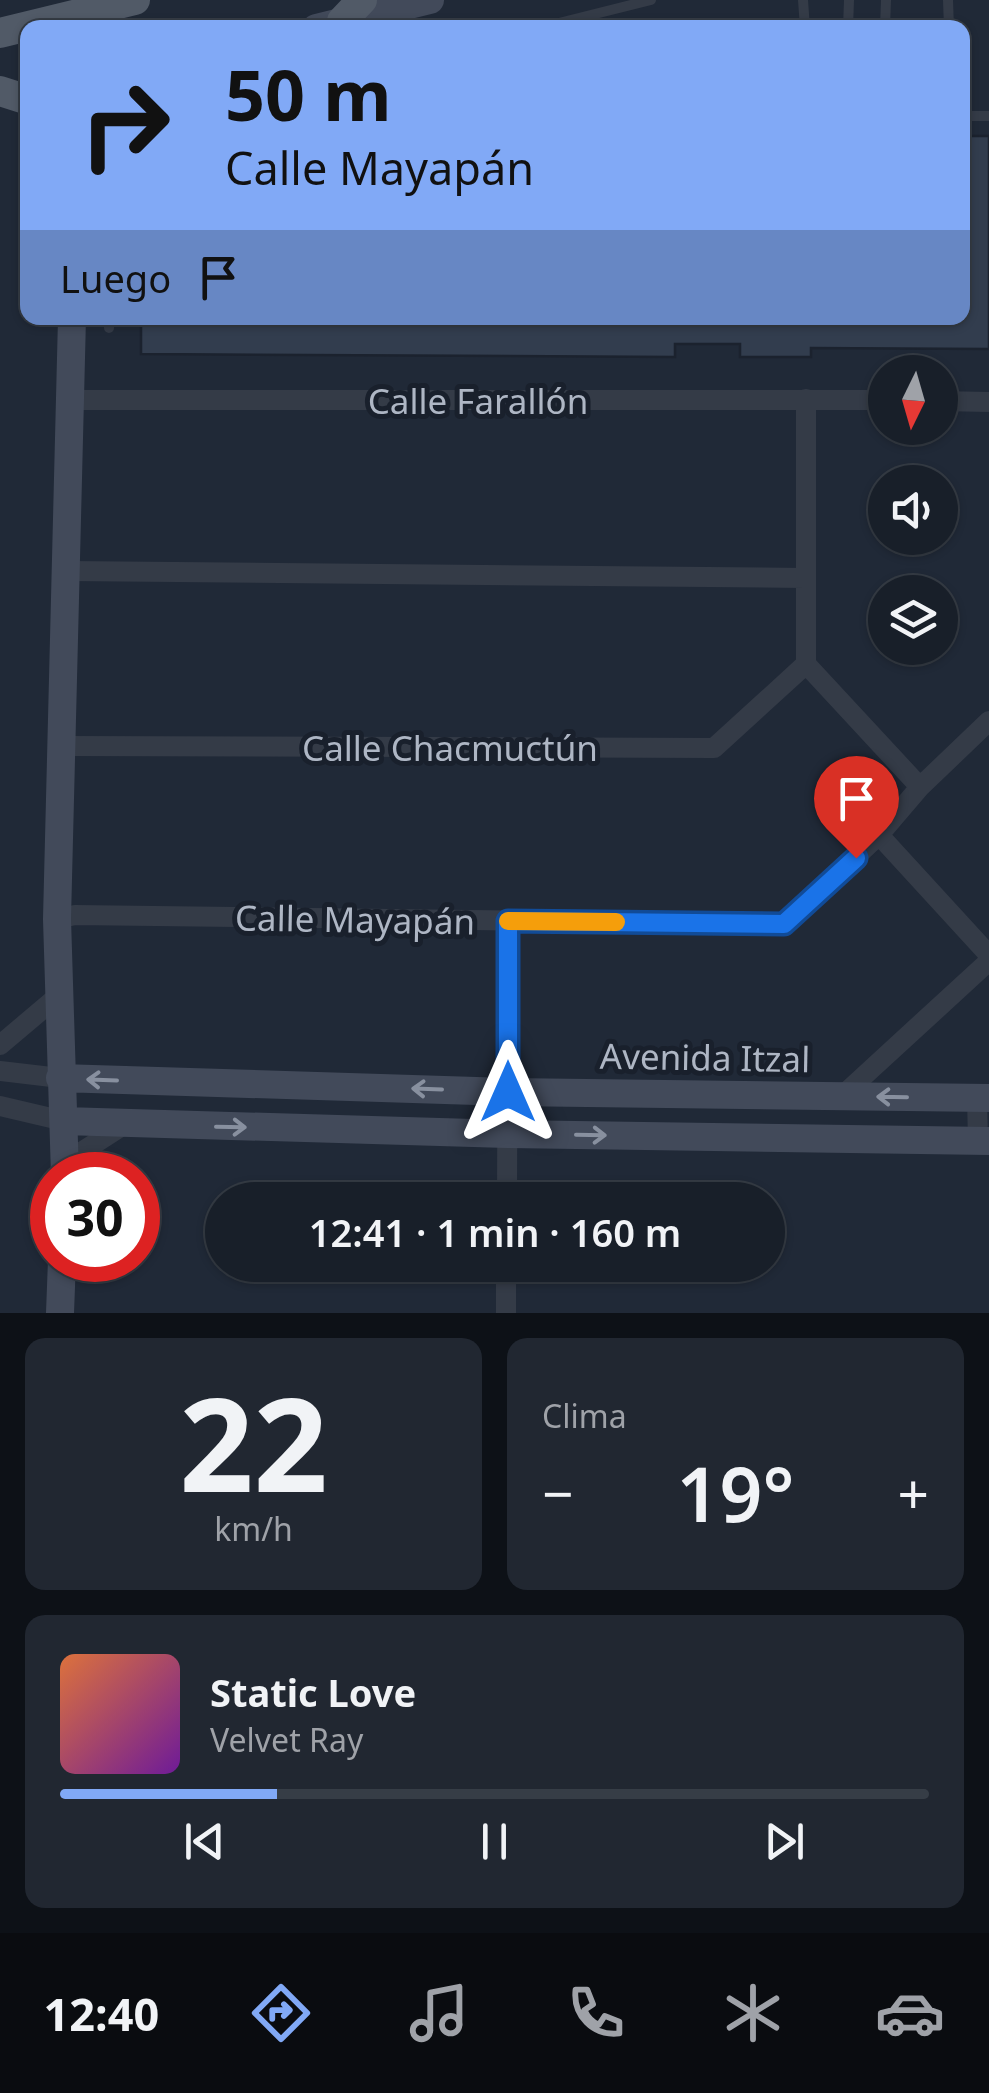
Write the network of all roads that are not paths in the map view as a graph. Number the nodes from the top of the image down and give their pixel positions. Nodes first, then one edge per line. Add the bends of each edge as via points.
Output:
1 (135, 0) edge
2 (430, 0) edge
3 (651, 0) edge
4 (340, 16) edge
5 (53, 20) edge
6 (571, 20) edge
7 (72, 325) edge
8 (806, 399) junction
9 (72, 400) junction
10 (868, 400) edge
11 (958, 401) edge
12 (989, 402) edge
13 (68, 571) junction
14 (806, 578) junction
15 (806, 664) junction
16 (989, 721) edge
17 (62, 746) junction
18 (920, 787) junction
19 (880, 836) junction
20 (56, 919) junction
21 (508, 921) junction
22 (989, 958) edge
23 (57, 997) junction
24 (0, 1045) edge
25 (0, 1070) edge
26 (60, 1078) junction
27 (508, 1092) junction
28 (842, 1096) junction
29 (983, 1098) edge
30 (0, 1106) edge
31 (64, 1121) junction
32 (125, 1124) junction
33 (507, 1134) junction
34 (983, 1141) edge
35 (65, 1152) edge
36 (88, 1152) edge
37 (506, 1182) edge
38 (61, 1282) edge
39 (506, 1282) edge
40 (60, 1313) edge
41 (506, 1313) edge

1 - 5 main road
2 - 4 street
3 - 6 lane
7 - 9 street
8 - 9 street, Calle Farallón
8 - 10 street, Calle Farallón
8 - 14 street
9 - 13 street
11 - 12 street
13 - 14 street
13 - 17 street
14 - 15 street
15 - 17 street, Calle Chacmuctún via 714,748
15 - 18 street
16 - 18 street, Calle Mayapán
17 - 20 street
18 - 19 street, Calle Mayapán
19 - 21 street, Calle Mayapán via 784,924
19 - 22 street
20 - 21 street, Calle Mayapán
20 - 23 street
21 - 27 street
22 - 28 street
23 - 24 street
23 - 26 street
25 - 26 street
27 -> 26 street, Avenida Itzal
26 - 31 street
27 - 28 street, Avenida Itzal
27 - 33 street
29 -> 28 street, Avenida Itzal
29 - 34 street
30 - 31 street
31 - 32 street
31 - 35 street
32 -> 33 street
32 - 36 street
33 -> 34 street
33 - 37 street
38 - 40 street
39 - 41 street

